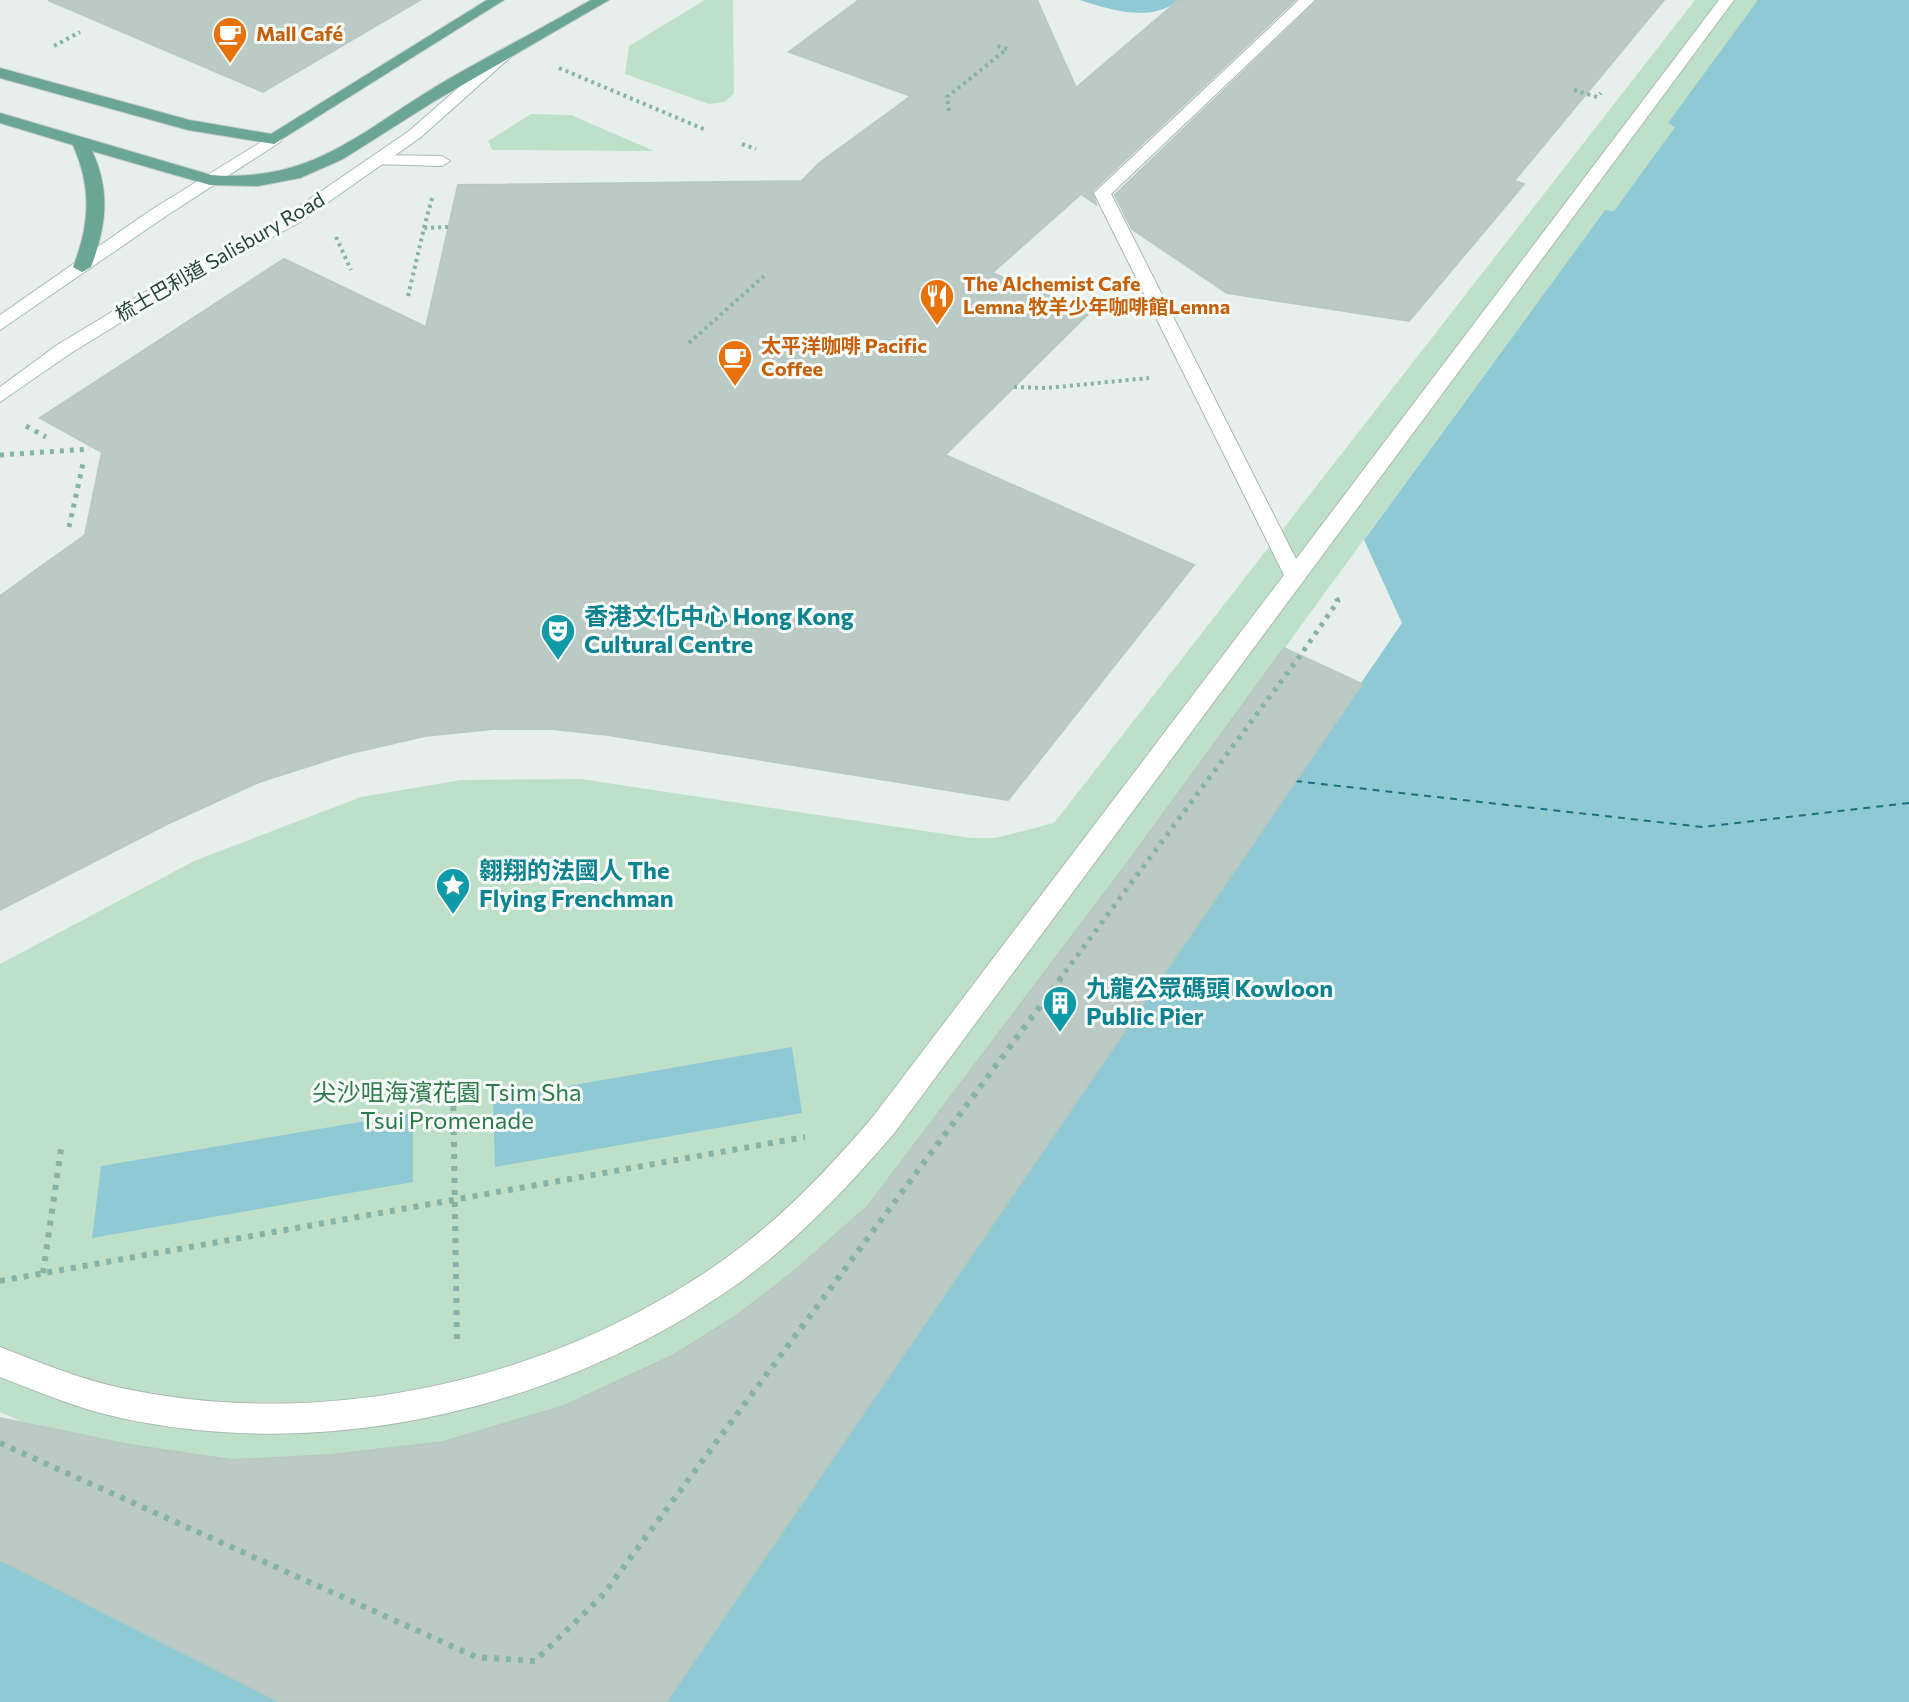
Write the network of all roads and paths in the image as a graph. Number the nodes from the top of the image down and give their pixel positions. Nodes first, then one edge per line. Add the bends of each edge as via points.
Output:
1 (497, 0) edge
2 (602, 0) edge
3 (1308, 0) edge
4 (1727, 0) edge
5 (80, 32) dead end
6 (995, 45) dead end
7 (46, 50) dead end
8 (509, 51) junction
9 (558, 68) dead end
10 (0, 73) edge
11 (1574, 90) dead end
12 (1597, 97) dead end
13 (949, 111) dead end
14 (0, 118) edge
15 (706, 130) dead end
16 (274, 139) junction
17 (80, 141) junction
18 (742, 144) dead end
19 (756, 149) dead end
20 (378, 160) junction
21 (442, 161) dead end
22 (210, 180) junction
23 (432, 198) dead end
24 (448, 227) dead end
25 (424, 228) junction
26 (333, 231) dead end
27 (82, 267) junction
28 (351, 270) dead end
29 (764, 276) dead end
30 (408, 296) dead end
31 (0, 324) edge
32 (689, 343) dead end
33 (1162, 377) dead end
34 (1014, 387) dead end
35 (0, 396) edge
36 (22, 424) dead end
37 (46, 437) dead end
38 (90, 449) dead end
39 (0, 455) edge
40 (84, 459) dead end
41 (69, 527) dead end
42 (1295, 577) junction
43 (1338, 601) dead end
44 (1300, 656) dead end
45 (453, 1082) dead end
46 (808, 1137) dead end
47 (61, 1149) dead end
48 (454, 1200) junction
49 (43, 1273) junction
50 (0, 1281) edge
51 (0, 1362) edge
52 (457, 1395) junction

1 - 16 main road
2 - 8 main road, 梳士巴利道 Salisbury Road
3 - 42 street via 1102,193
4 - 42 street
5 - 7 path
6 - 13 path via 1007,49 947,97
8 - 20 street, 梳士巴利道 Salisbury Road
8 - 22 main road, 梳士巴利道 Salisbury Road via 308,170 244,183
9 - 15 path
10 - 16 main road via 188,125
11 - 12 path
14 - 17 main road, 梳士巴利道 Salisbury Road
16 - 22 street
17 - 22 main road, 梳士巴利道 Salisbury Road
17 - 27 main road via 91,164 99,210
18 - 19 path
20 - 21 street
20 - 35 street, 梳士巴利道 Salisbury Road via 294,218 64,349
22 - 27 street
23 - 25 path
24 - 25 path
25 - 30 path
26 - 28 path
27 - 31 street
29 - 32 path, bridge
33 - 34 path
36 - 37 path
38 - 39 path
40 - 41 path
42 - 52 street via 843,1174 730,1272 663,1314 592,1350
43 - 44 path
45 - 48 path
46 - 48 path
47 - 49 path
48 - 49 path
48 - 52 path
49 - 50 path
51 - 52 street via 121,1403 196,1415 354,1415

